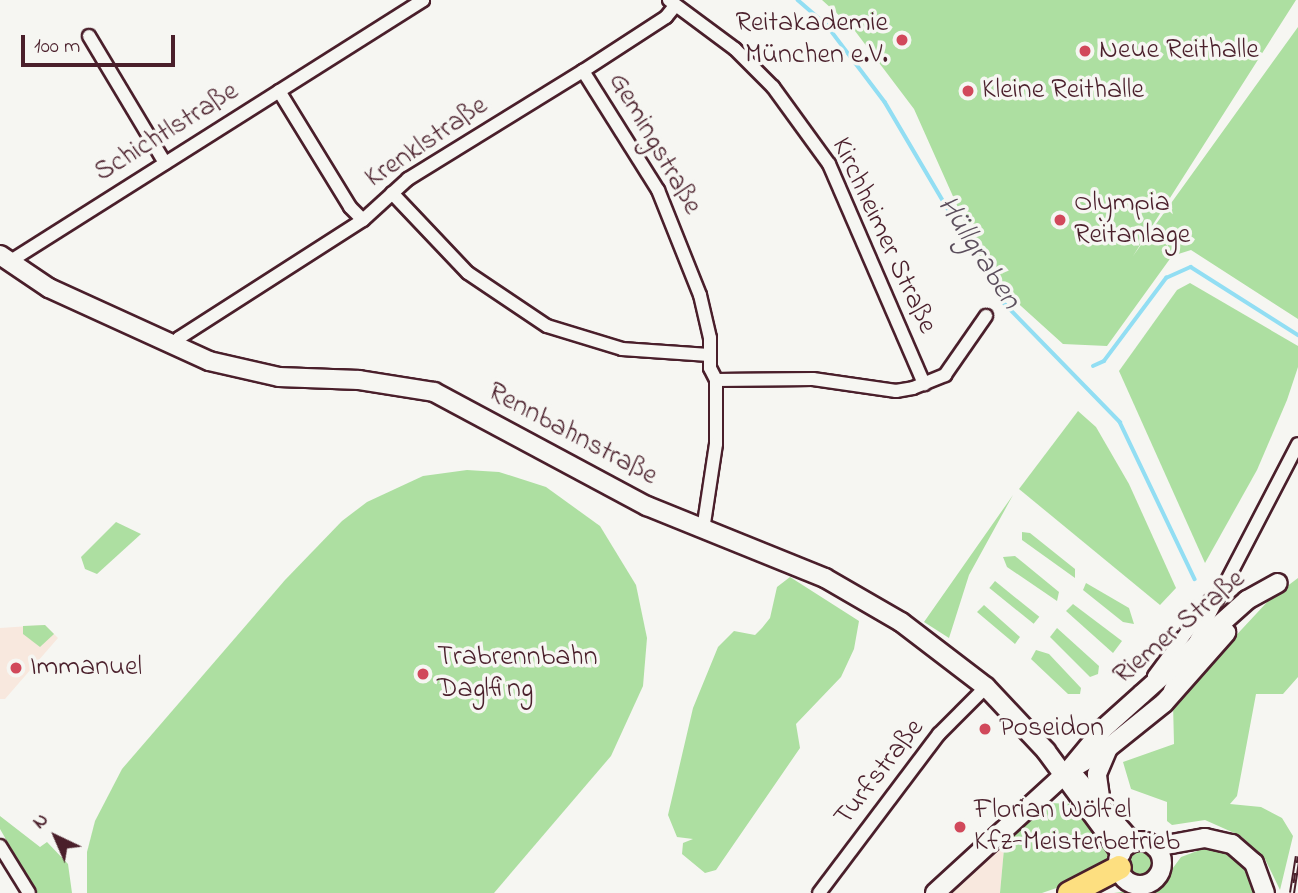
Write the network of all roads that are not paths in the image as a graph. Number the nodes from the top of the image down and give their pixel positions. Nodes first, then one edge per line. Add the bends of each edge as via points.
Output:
1 (423, 0) edge
2 (672, 3) edge
3 (89, 36) dead end
4 (583, 71) junction
5 (279, 91) junction
6 (165, 163) junction
7 (392, 193) junction
8 (363, 220) junction
9 (4, 259) edge
10 (986, 316) dead end
11 (174, 347) junction
12 (709, 355) junction
13 (716, 380) junction
14 (923, 384) junction
15 (1298, 444) edge
16 (703, 530) junction
17 (1217, 593) junction
18 (1186, 656) junction
19 (986, 687) junction
20 (1142, 694) junction
21 (1164, 703) junction
22 (1108, 748) junction
23 (1067, 772) junction
24 (1037, 798) junction
25 (1080, 803) junction
26 (1101, 807) junction
27 (0, 846) edge
28 (1158, 853) junction
29 (1125, 861) junction
30 (29, 893) edge
31 (819, 893) edge
32 (935, 893) edge
33 (1069, 893) edge
34 (1090, 893) edge
35 (1265, 893) edge

1 - 5 street, Schichtlstraße
2 - 4 street, Krenklstraße via 666,17
2 - 14 street, Kirchheimer Straße via 735,49 766,80 829,164
3 - 6 street
4 - 7 street, Krenklstraße
4 - 12 street, Gemingstraße via 675,224 700,295
5 - 6 street, Schichtlstraße
5 - 8 street via 350,207
6 - 9 street, Schichtlstraße
7 - 8 street, Krenklstraße
7 - 12 street via 468,273 547,326 622,349
8 - 11 street, Krenklstraße via 179,338
9 - 11 street, Rennbahnstraße via 49,288
10 - 14 street via 945,376
11 - 16 street, Rennbahnstraße via 251,372 380,382 433,392 566,465
12 - 13 street, Gemingstraße
13 - 14 street via 813,379 896,391
13 - 16 street, Gemingstraße via 716,444
15 - 17 street
16 - 19 street, Rennbahnstraße via 825,578 901,622
17 - 18 street
17 - 20 street
18 - 20 street, Riemer Straße
18 - 21 street
18 - 21 street, Riemer Straße via 1247,600 1278,583
19 - 23 street, Rennbahnstraße
19 - 31 street, Turfstraße via 939,734
20 - 23 street, Riemer Straße via 1103,729
21 - 22 street, Riemer Straße
22 - 23 street, Riemer Straße
22 - 26 street via 1097,774
23 - 24 street, Riemer Straße
23 - 25 street, Rennbahnstraße
23 - 26 street, Rennbahnstraße
24 - 25 street via 1059,796
24 - 32 street, Riemer Straße
25 - 29 street, Rennbahnstraße
26 - 29 street, Rennbahnstraße
27 - 30 street
28 - 29 street
28 - 29 street via 1159,874 1148,883
28 - 35 street via 1188,841 1214,838 1241,849 1259,870
29 - 33 highway
29 - 34 highway

